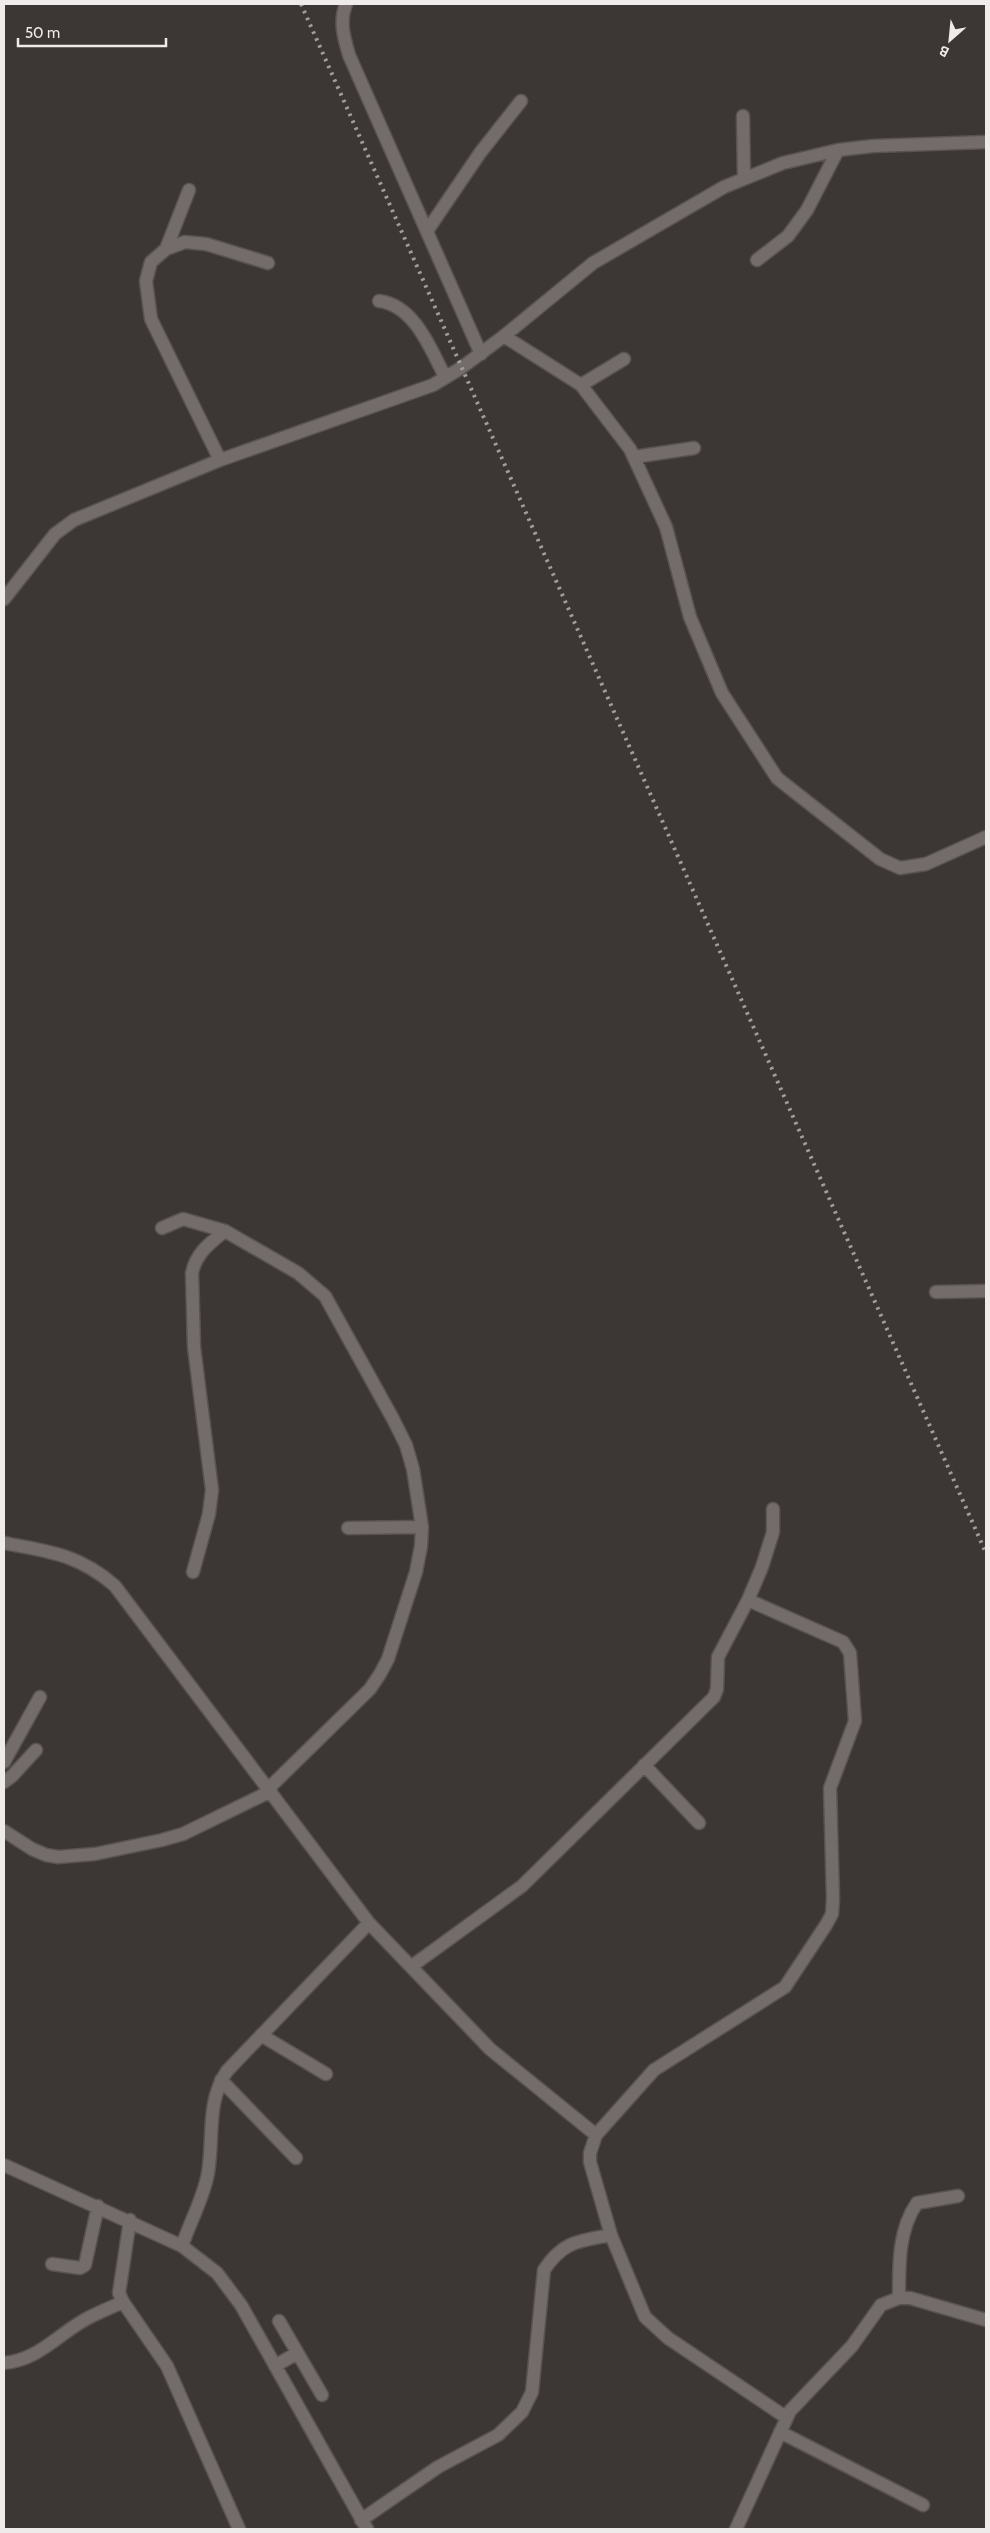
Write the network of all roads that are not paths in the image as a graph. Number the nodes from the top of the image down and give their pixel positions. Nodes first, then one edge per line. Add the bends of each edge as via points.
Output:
1 (346, 4) edge
2 (521, 101) dead end
3 (743, 116) dead end
4 (986, 142) edge
5 (838, 150) junction
6 (744, 178) junction
7 (189, 190) dead end
8 (426, 231) junction
9 (166, 250) junction
10 (757, 260) dead end
11 (268, 263) dead end
12 (379, 301) dead end
13 (504, 336) junction
14 (481, 354) junction
15 (624, 359) dead end
16 (445, 377) junction
17 (580, 385) junction
18 (694, 448) dead end
19 (634, 457) junction
20 (220, 460) junction
21 (4, 599) edge
22 (986, 837) edge
23 (162, 1228) dead end
24 (225, 1231) junction
25 (986, 1291) edge
26 (936, 1292) dead end
27 (773, 1509) dead end
28 (348, 1528) dead end
29 (422, 1528) junction
30 (4, 1543) edge
31 (193, 1572) dead end
32 (748, 1600) junction
33 (40, 1697) dead end
34 (36, 1750) dead end
35 (4, 1762) edge
36 (644, 1765) junction
37 (4, 1782) edge
38 (270, 1790) junction
39 (698, 1823) dead end
40 (4, 1832) edge
41 (369, 1923) junction
42 (412, 1966) junction
43 (262, 2035) junction
44 (326, 2074) dead end
45 (221, 2080) junction
46 (596, 2135) junction
47 (296, 2158) dead end
48 (4, 2165) edge
49 (958, 2196) dead end
50 (98, 2206) junction
51 (130, 2220) junction
52 (611, 2235) junction
53 (182, 2246) junction
54 (52, 2264) dead end
55 (899, 2298) junction
56 (123, 2302) junction
57 (986, 2320) edge
58 (279, 2321) dead end
59 (297, 2353) junction
60 (4, 2363) edge
61 (275, 2366) junction
62 (322, 2394) dead end
63 (787, 2418) junction
64 (780, 2432) junction
65 (923, 2505) dead end
66 (364, 2525) edge
67 (238, 2529) edge
68 (736, 2529) edge

1 - 8 street via 342,22 349,55
2 - 8 street
3 - 6 street
4 - 5 street
5 - 6 street via 783,163
5 - 10 street via 807,210 788,236
6 - 13 street via 593,262
7 - 9 street
8 - 14 street
9 - 11 street via 185,242 206,244
9 - 20 street via 151,262 146,281 151,319
12 - 16 street via 392,302 411,318
13 - 14 street
13 - 17 street
14 - 16 street
15 - 17 street
16 - 20 street via 432,385
17 - 19 street
18 - 19 street
19 - 22 street via 666,527 690,617 722,693 777,778 880,859 900,868 926,864
20 - 21 street via 64,526
23 - 24 street via 183,1219
24 - 29 street via 298,1273 325,1296 406,1445
24 - 31 street via 205,1247 192,1273 194,1347 212,1490
25 - 26 street
27 - 32 street via 773,1532
28 - 29 street
29 - 38 street via 416,1572 388,1659 380,1674 370,1689
30 - 38 street via 72,1558 100,1572 116,1586
32 - 36 street via 718,1657 714,1696
32 - 46 street via 843,1642 850,1653 855,1721 830,1788 832,1914 785,1987 662,2064
33 - 35 street
34 - 37 street
36 - 39 street
36 - 42 street via 522,1886
38 - 40 street via 183,1834 95,1854 46,1855
38 - 41 street
41 - 42 street
41 - 43 street
42 - 46 street via 490,2048
43 - 44 street
43 - 45 street
45 - 47 street
45 - 53 street via 213,2101 208,2172
46 - 52 street via 590,2162
48 - 50 street
49 - 55 street via 917,2203 910,2213 903,2239
50 - 51 street
50 - 54 street via 85,2265 80,2268
51 - 53 street
51 - 56 street via 119,2285
52 - 63 street via 645,2316 655,2328
52 - 66 street via 575,2242 554,2254 544,2270 532,2392 522,2412 498,2435 438,2467
53 - 61 street via 217,2274 231,2290
55 - 57 street via 910,2298
55 - 63 street via 881,2304 852,2346
56 - 60 street via 87,2318 40,2352
56 - 67 street via 166,2366
58 - 59 street
59 - 61 street
59 - 62 street
61 - 66 street
63 - 64 street
64 - 65 street
64 - 68 street

